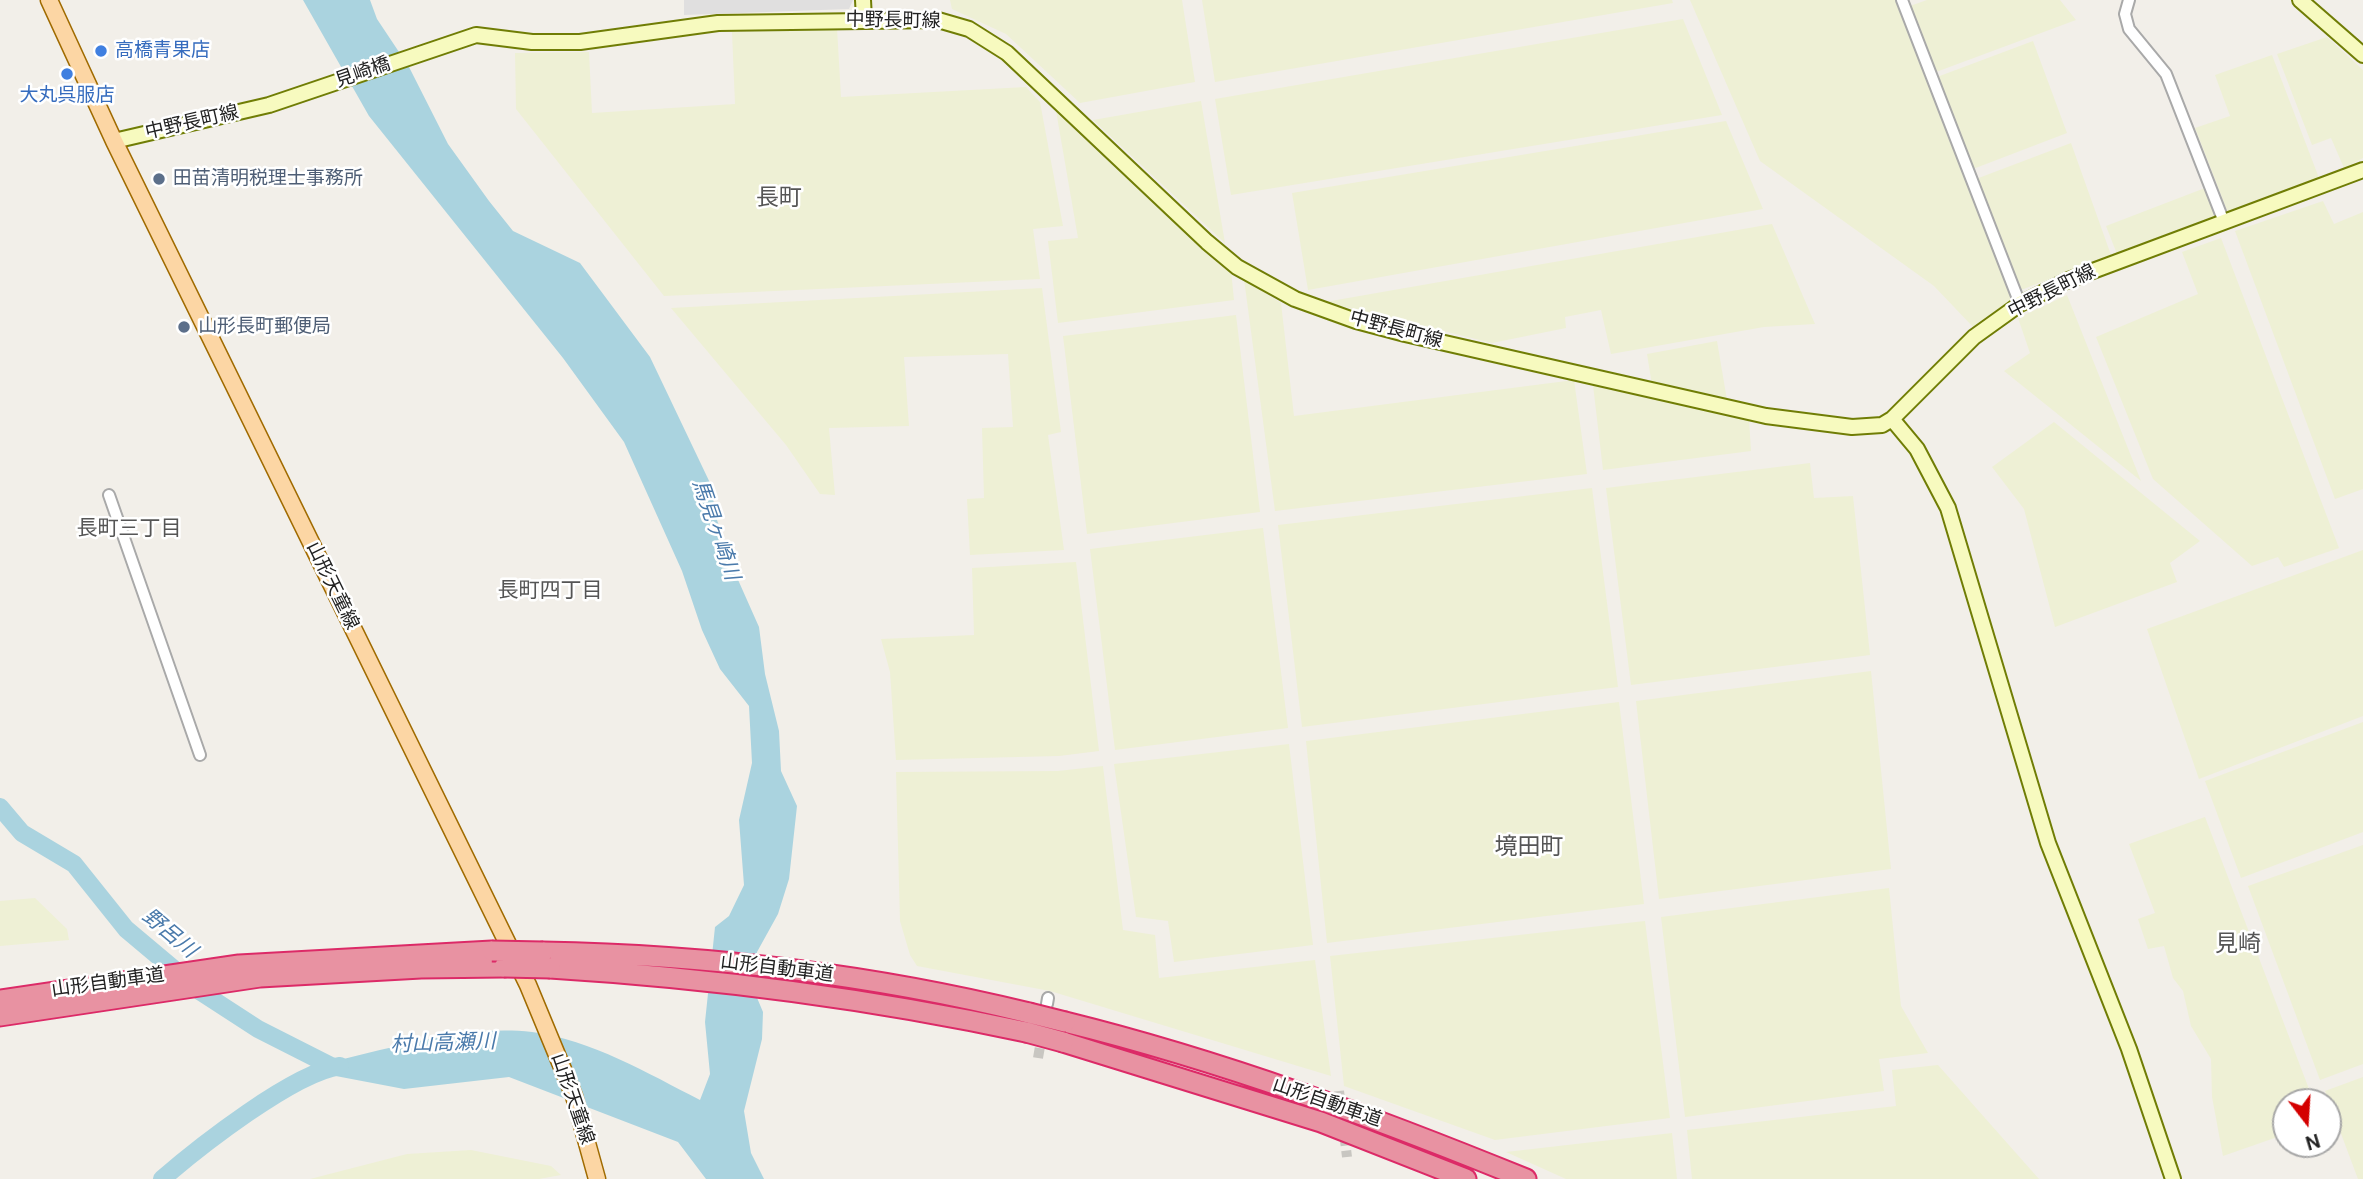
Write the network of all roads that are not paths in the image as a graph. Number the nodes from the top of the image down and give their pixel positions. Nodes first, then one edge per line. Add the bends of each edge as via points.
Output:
1 (49, 0) edge
2 (863, 0) edge
3 (1902, 0) edge
4 (2129, 0) edge
5 (2300, 0) edge
6 (864, 19) junction
7 (457, 40) joint
8 (2363, 55) edge
9 (269, 105) joint
10 (114, 141) junction
11 (2363, 170) edge
12 (2224, 222) junction
13 (2020, 304) junction
14 (1892, 419) junction
15 (109, 495) dead end
16 (200, 755) dead end
17 (498, 959) junction
18 (0, 1000) edge
19 (0, 1016) edge
20 (1027, 1022) junction
21 (597, 1179) edge
22 (1466, 1179) edge
23 (1527, 1179) edge
24 (2173, 1179) edge

1 - 10 main road, 山形天童線
2 - 6 main road
3 - 13 street
4 - 12 street via 2125,14 2129,29 2166,74
5 - 8 main road
6 - 7 main road, 中野長町線 via 718,23 580,43 476,35
6 - 14 main road, 中野長町線 via 938,20 983,37 1047,89 1217,250 1260,281 1314,306 1405,334 1766,416 1852,427 1882,425
7 - 9 main road, 見崎橋
9 - 10 main road, 中野長町線
10 - 21 main road, 山形天童線 via 546,1027 573,1096
11 - 12 main road, 中野長町線
12 - 13 main road, 中野長町線 via 2066,281
13 - 14 main road, 中野長町線 via 1974,337
14 - 24 main road via 1917,449 1948,508 2048,843 2129,1049
15 - 16 street
17 - 18 highway, 山形自動車道 via 239,965
17 - 19 highway, 山形自動車道 via 260,977
17 - 20 highway, 山形自動車道, bridge via 611,962 730,981 909,998
20 - 22 highway, 山形自動車道, bridge via 1063,1042 1321,1122
20 - 23 highway, 山形自動車道, bridge via 1065,1022 1222,1066 1358,1112

